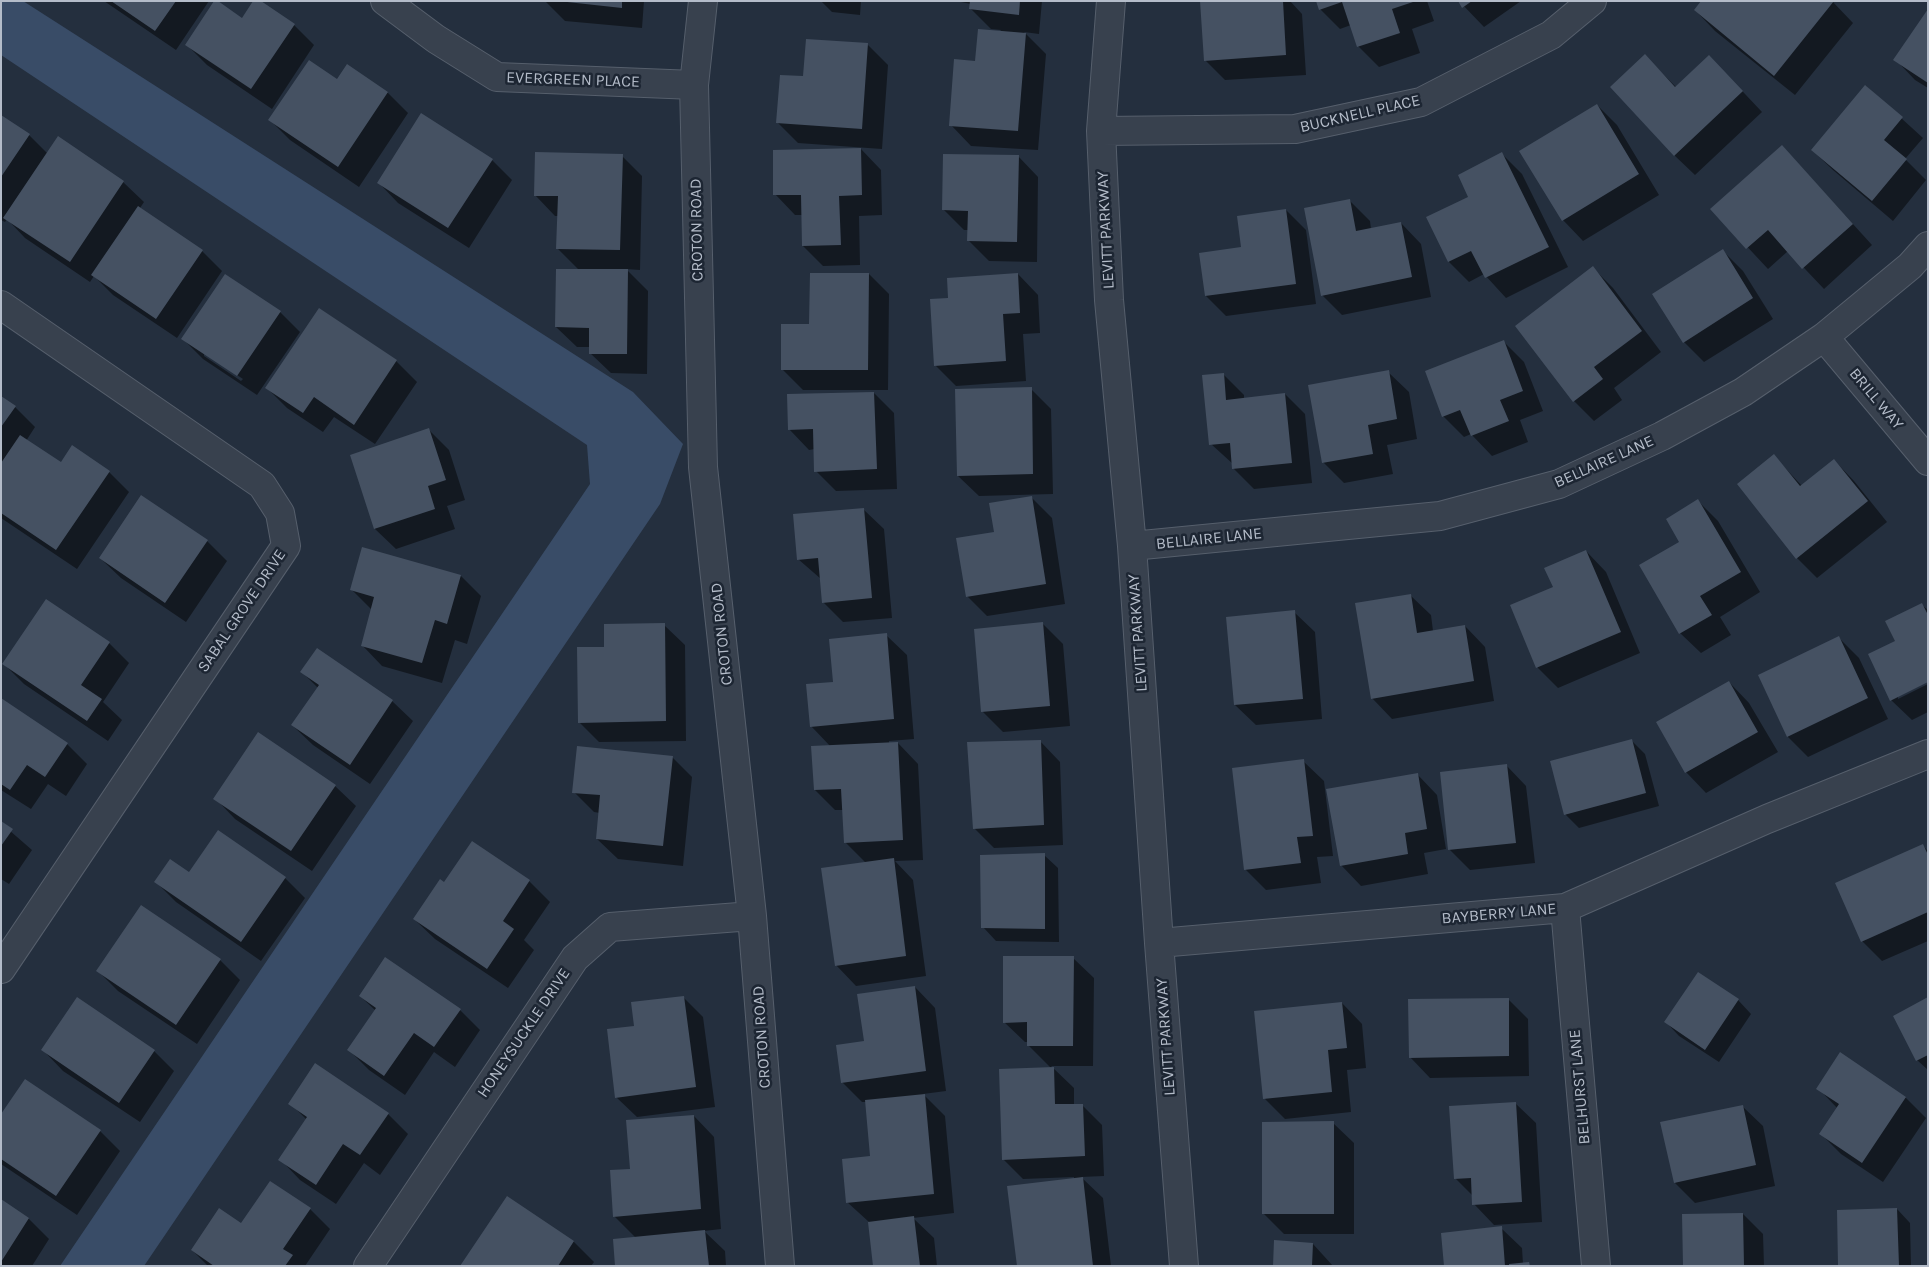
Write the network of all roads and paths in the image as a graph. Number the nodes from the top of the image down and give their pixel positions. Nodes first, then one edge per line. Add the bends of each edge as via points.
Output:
1 (385, 1) edge
2 (703, 1) edge
3 (1111, 1) edge
4 (1592, 1) edge
5 (694, 85) junction
6 (1101, 131) junction
7 (1928, 246) edge
8 (1, 305) edge
9 (1824, 337) junction
10 (1928, 462) edge
11 (1132, 546) junction
12 (1928, 754) edge
13 (1565, 908) junction
14 (752, 916) junction
15 (1159, 943) junction
16 (1, 969) edge
17 (368, 1266) edge
18 (780, 1266) edge
19 (1184, 1266) edge
20 (1596, 1266) edge

1 - 5 street, EVERGREEN PLACE via 436,39 497,77
2 - 5 street, CROTON ROAD
3 - 6 street, LEVITT PARKWAY
4 - 6 street, BUCKNELL PLACE via 1551,35 1421,102 1295,129
5 - 14 street, CROTON ROAD via 703,467
6 - 11 street, LEVITT PARKWAY via 1109,300
7 - 9 street, BELLAIRE LANE via 1910,266
8 - 16 street, SABAL GROVE DRIVE via 262,485 280,513 286,546
9 - 10 street, BRILL WAY
9 - 11 street, BELLAIRE LANE via 1744,392 1662,436 1559,484 1440,516
11 - 15 street, LEVITT PARKWAY
12 - 13 street, BAYBERRY LANE via 1767,819
13 - 15 street, BAYBERRY LANE
13 - 20 street, BELHURST LANE
14 - 17 street, HONEYSUCKLE DRIVE via 610,927 575,958
14 - 18 street, CROTON ROAD
15 - 19 street, LEVITT PARKWAY

